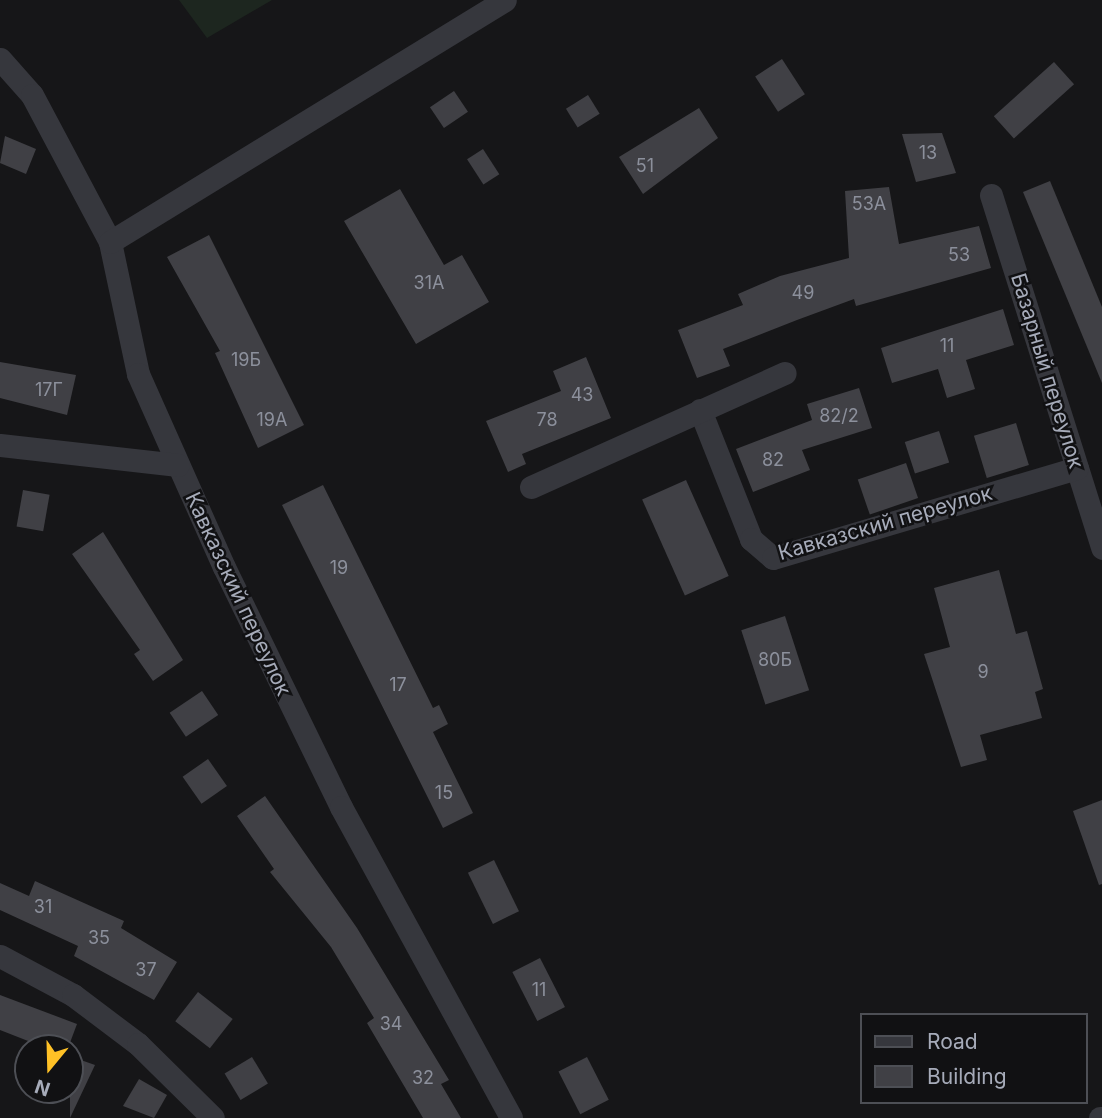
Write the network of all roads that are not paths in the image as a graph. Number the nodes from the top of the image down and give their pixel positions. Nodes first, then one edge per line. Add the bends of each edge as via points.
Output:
1 (505, 0) edge
2 (0, 59) edge
3 (0, 82) edge
4 (33, 95) junction
5 (991, 195) dead end
6 (110, 242) junction
7 (785, 373) dead end
8 (700, 410) junction
9 (0, 445) edge
10 (178, 465) junction
11 (1077, 468) junction
12 (531, 487) dead end
13 (1102, 548) edge
14 (0, 956) edge
15 (214, 1118) edge
16 (511, 1118) edge

1 - 6 street
2 - 4 street, Кавказский переулок
3 - 4 street
4 - 6 street, Кавказский переулок
5 - 11 street, Базарный переулок
6 - 10 street, Кавказский переулок via 138,374
7 - 8 street
8 - 11 street, Кавказский переулок via 751,540 773,558
8 - 12 street
9 - 10 street
10 - 16 street, Кавказский переулок via 341,807
11 - 13 street, Базарный переулок
14 - 15 street via 73,995 138,1044

